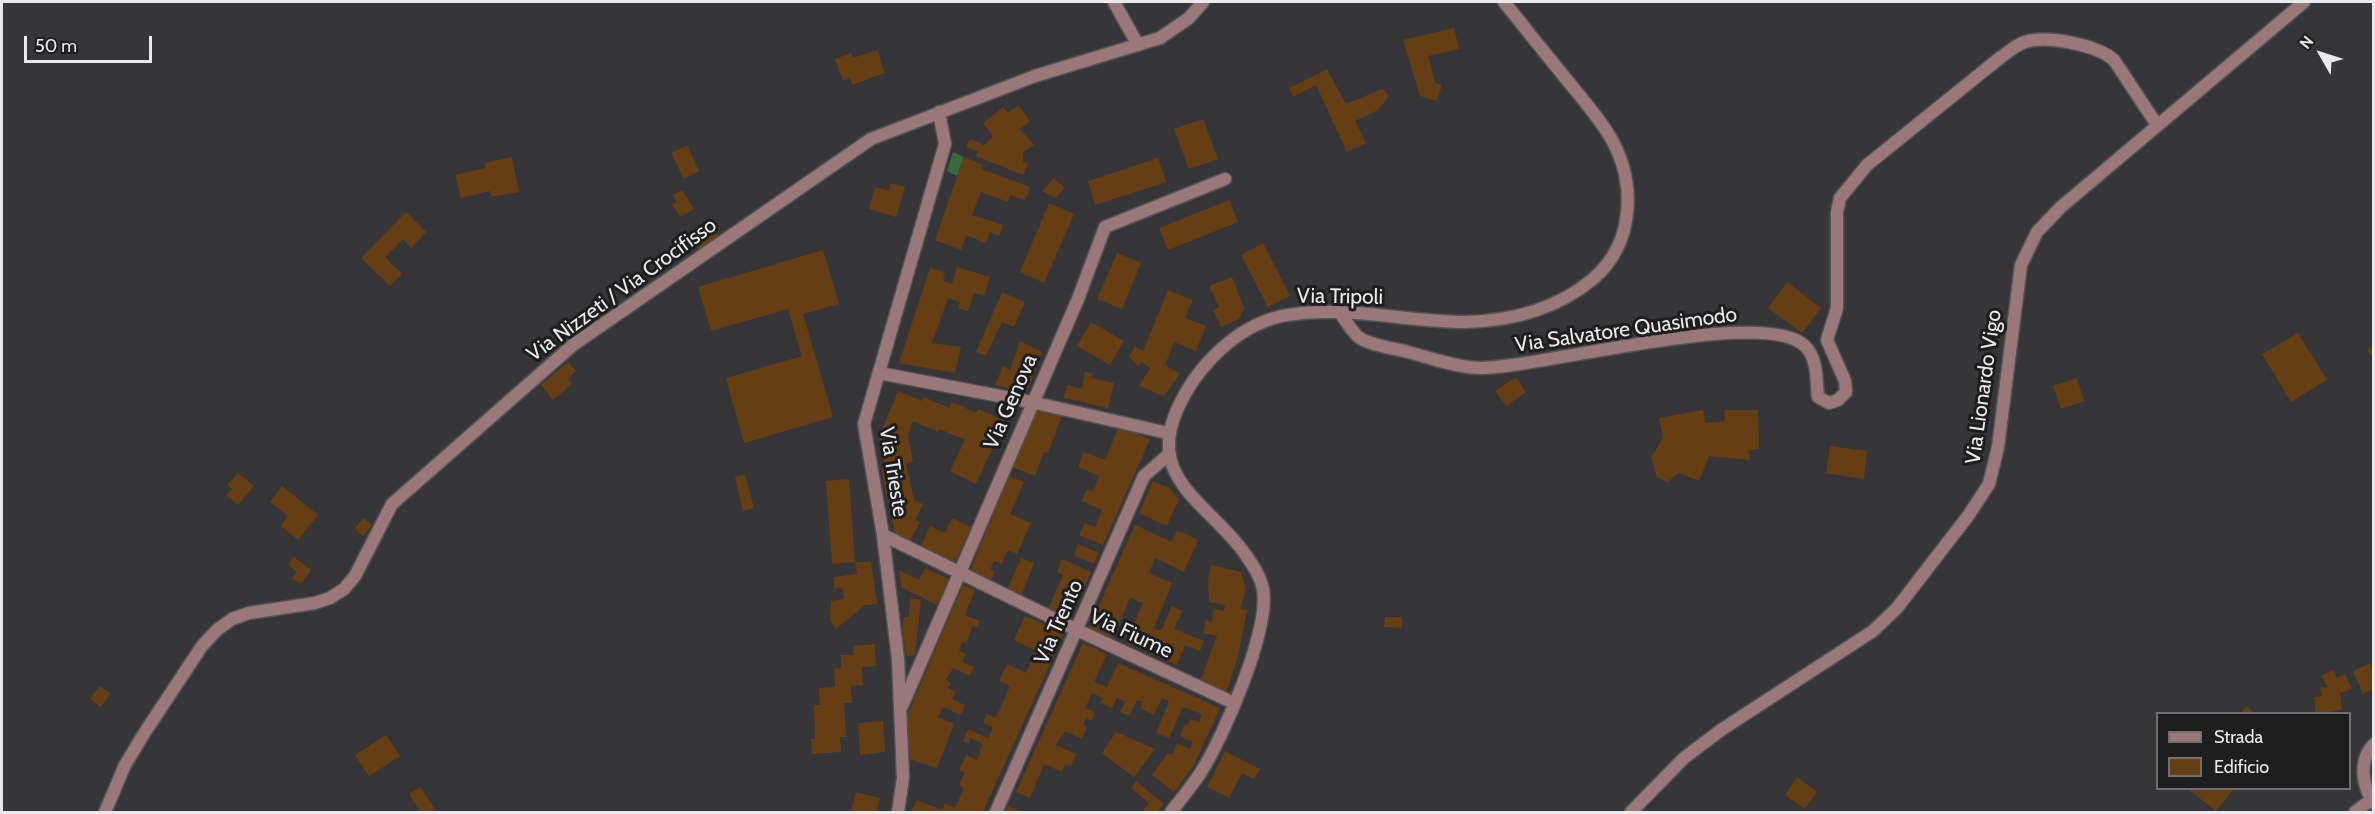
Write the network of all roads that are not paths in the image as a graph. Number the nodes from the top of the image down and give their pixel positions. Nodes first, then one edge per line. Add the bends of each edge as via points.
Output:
1 (1114, 2) edge
2 (1203, 2) edge
3 (1504, 2) edge
4 (2304, 2) edge
5 (1138, 45) junction
6 (939, 112) junction
7 (2157, 125) junction
8 (1225, 179) dead end
9 (1340, 313) junction
10 (879, 372) junction
11 (1031, 402) junction
12 (1168, 433) junction
13 (1168, 455) junction
14 (883, 535) junction
15 (959, 573) junction
16 (1077, 630) junction
17 (1234, 703) junction
18 (900, 710) junction
19 (2373, 744) edge
20 (2372, 802) edge
21 (105, 813) edge
22 (898, 813) edge
23 (996, 813) edge
24 (1171, 813) edge
25 (1631, 813) edge
26 (2355, 813) edge

1 - 5 street
2 - 5 street, Via Nizzeti / Via Crocifisso via 1160,38
3 - 9 street, Via Tripoli via 1590,109 1619,156 1626,177 1628,207 1616,253 1606,268 1582,288 1554,304 1516,317 1464,322
4 - 7 street, Via Lionardo Vigo
5 - 6 street, Via Nizzeti / Via Crocifisso via 1035,76
6 - 10 street, Via Trieste via 945,144
6 - 21 street, Via Nizzeti / Via Crocifisso via 871,139 573,345 392,504 355,576 344,589 315,603 249,613 217,630 202,646 145,732 125,765
7 - 9 street, Via Salvatore Quasimodo via 2105,52 2095,47 2032,40 2001,57 1867,165 1840,198 1837,212 1837,308 1827,340 1846,392 1829,403 1818,397 1814,358 1804,345 1769,332 1669,340 1477,368 1360,338
7 - 25 street, Via Lionardo Vigo via 2061,207 2037,232 2021,265 1998,447 1989,484 1968,516 1897,608 1873,631 1721,730 1684,758
8 - 11 street, Via Genova via 1105,227 1078,299
9 - 12 street, Via Tripoli via 1282,316 1260,323 1223,347 1200,372
10 - 11 street
10 - 14 street, Via Trieste via 864,424
11 - 12 street
11 - 15 street, Via Genova
12 - 13 street, Via Tripoli
13 - 16 street, Via Trento via 1144,476
13 - 17 street, Via Tripoli via 1174,475 1230,534 1255,567 1264,591 1254,656
14 - 15 street, Via Fiume
14 - 18 street, Via Trieste
15 - 16 street, Via Fiume
15 - 18 street, Via Genova
16 - 17 street, Via Fiume
16 - 23 street, Via Trento
17 - 24 street, Via Tripoli via 1202,771
18 - 22 street, Via Trieste via 903,778
19 - 20 street via 2364,760 2364,783
20 - 26 street

